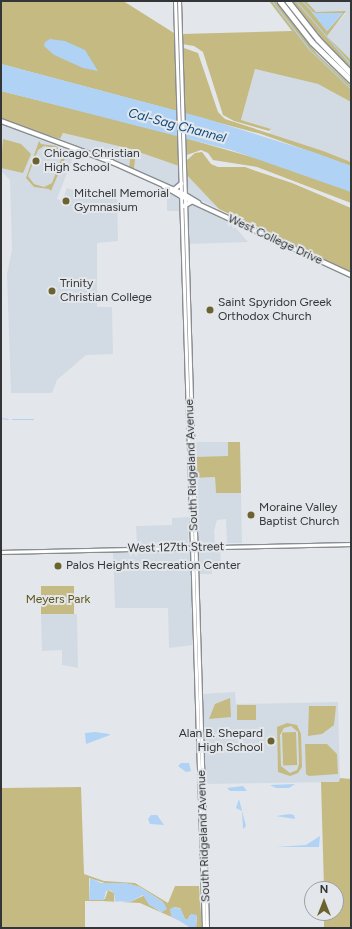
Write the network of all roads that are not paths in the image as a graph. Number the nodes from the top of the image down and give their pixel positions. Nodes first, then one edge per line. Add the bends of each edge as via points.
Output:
1 (175, 1) edge
2 (179, 1) edge
3 (280, 1) edge
4 (288, 1) edge
5 (351, 73) edge
6 (351, 80) edge
7 (180, 105) junction
8 (1, 121) edge
9 (181, 144) junction
10 (181, 184) junction
11 (164, 186) junction
12 (173, 189) junction
13 (182, 195) junction
14 (192, 202) junction
15 (199, 204) junction
16 (184, 206) junction
17 (351, 275) edge
18 (351, 544) edge
19 (193, 548) junction
20 (1, 552) edge
21 (204, 928) edge
22 (207, 928) edge

1 - 7 main road, South Ridgeland Avenue
2 - 7 main road, South Ridgeland Avenue
3 - 6 highway via 312,42
4 - 5 highway via 318,39
7 - 9 main road, South Ridgeland Avenue
8 - 11 main road, West College Drive via 76,148
9 - 10 main road, South Ridgeland Avenue
9 - 13 main road, South Ridgeland Avenue
10 - 12 main road
10 - 13 main road, South Ridgeland Avenue
11 - 12 main road, West College Drive
11 - 13 main road, West College Drive
12 - 13 main road, West College Drive
13 - 14 main road, West College Drive
13 - 15 main road, West College Drive
13 - 16 main road, South Ridgeland Avenue
13 - 19 main road, South Ridgeland Avenue
14 - 15 main road, West College Drive
14 - 16 main road
15 - 17 main road, West College Drive
16 - 19 main road, South Ridgeland Avenue
18 - 19 main road, West 127th Street
19 - 20 main road, West 127th Street
19 - 21 main road, South Ridgeland Avenue
19 - 22 main road, South Ridgeland Avenue

